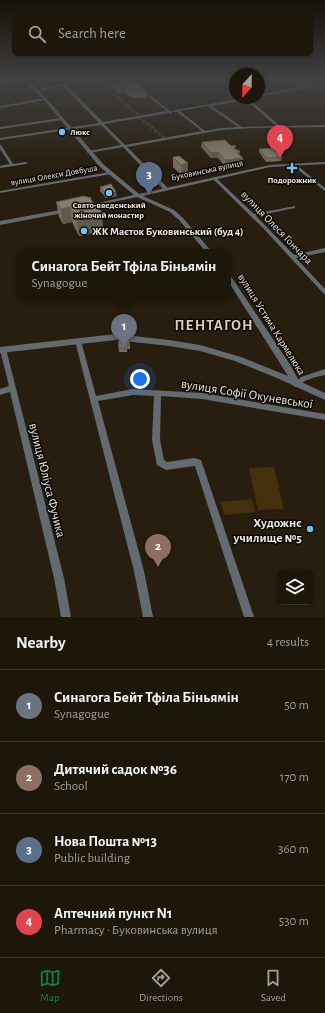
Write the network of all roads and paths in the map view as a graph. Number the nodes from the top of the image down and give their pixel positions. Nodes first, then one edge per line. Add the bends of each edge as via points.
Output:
1 (54, 109) edge
2 (87, 109) edge
3 (167, 109) edge
4 (192, 109) edge
5 (214, 109) edge
6 (260, 109) edge
7 (178, 111) junction
8 (171, 112) junction
9 (61, 118) junction
10 (102, 124) junction
11 (325, 126) edge
12 (241, 127) junction
13 (280, 127) junction
14 (0, 128) edge
15 (69, 128) junction
16 (205, 132) junction
17 (0, 139) edge
18 (0, 146) edge
19 (124, 146) junction
20 (89, 152) junction
21 (26, 163) dead end
22 (325, 163) edge
23 (293, 164) junction
24 (12, 165) junction
25 (0, 167) edge
26 (110, 173) junction
27 (214, 178) junction
28 (165, 188) junction
29 (325, 190) edge
30 (0, 192) edge
31 (137, 195) junction
32 (293, 207) dead end
33 (80, 208) edge
34 (74, 209) edge
35 (254, 215) junction
36 (0, 223) edge
37 (207, 249) edge
38 (325, 250) edge
39 (293, 257) junction
40 (231, 281) edge
41 (325, 292) edge
42 (78, 341) junction
43 (1, 349) edge
44 (325, 372) edge
45 (297, 385) junction
46 (12, 388) junction
47 (0, 392) edge
48 (158, 393) junction
49 (325, 398) edge
50 (93, 399) junction
51 (325, 417) edge
52 (66, 617) edge
53 (148, 617) edge
54 (249, 617) edge

1 - 9 street
2 - 10 street
3 - 8 street
4 - 7 street
5 - 12 street
6 - 13 street
7 - 8 street
7 - 16 street
8 - 10 street
9 - 14 street
9 - 15 street
10 - 15 street
10 - 19 street
11 - 13 street
12 - 13 street
12 - 16 street
15 - 17 street
15 - 20 street
16 - 19 street
18 - 24 street
19 - 20 street
19 - 28 street
20 - 26 street
21 - 24 street
22 - 23 street, Буковинська вулиця
23 - 27 street, Буковинська вулиця via 276,164
23 - 29 street
24 - 25 street
26 - 30 street, вулиця Олекси Довбуша
26 - 31 street
27 - 28 street, Буковинська вулиця
27 - 35 street, вулиця Олеся Гончара
28 - 31 street, Буковинська вулиця
31 - 33 street, Буковинська вулиця
31 - 37 street via 172,211
32 - 35 street
34 - 36 street
35 - 39 street, вулиця Олеся Гончара
38 - 39 street
39 - 41 street, вулиця Олеся Гончара
40 - 45 street, вулиця Устима Кармелюка
42 - 43 street
42 - 45 street via 116,337 200,348 258,366
42 - 50 street
43 - 46 street, вулиця Юліуса Фучика
44 - 45 street via 303,379
45 - 49 street
46 - 47 street
46 - 52 street, вулиця Юліуса Фучика via 59,578
48 - 50 street, вулиця Софії Окуневської via 133,392
48 - 51 street, вулиця Софії Окуневської via 202,396
48 - 54 street via 156,440 160,462 166,466 198,463
50 - 53 street via 139,571

